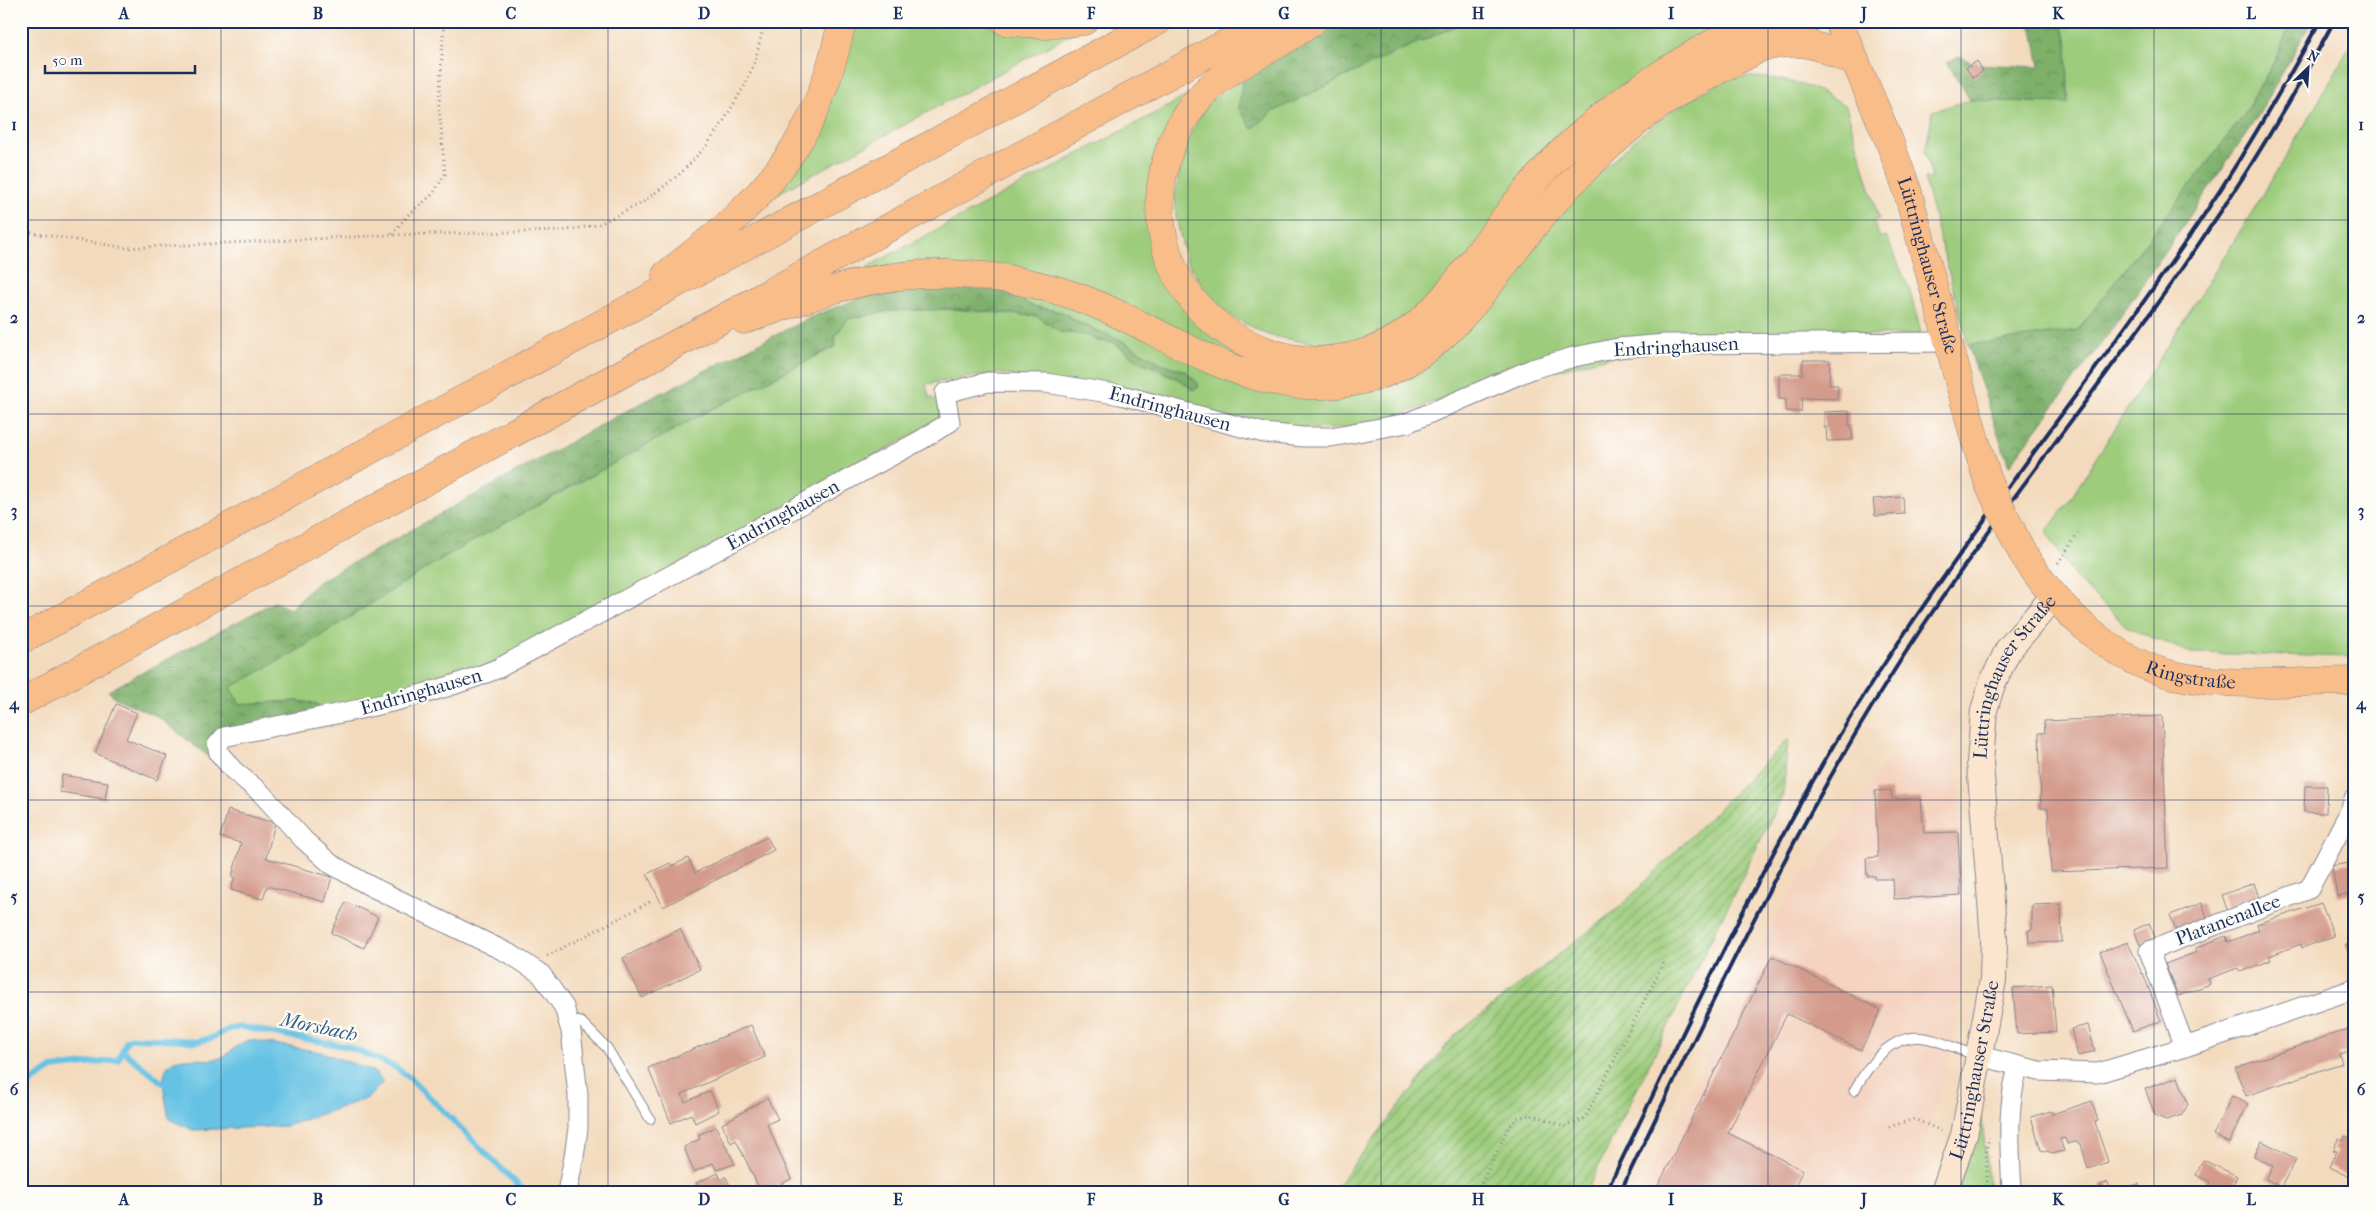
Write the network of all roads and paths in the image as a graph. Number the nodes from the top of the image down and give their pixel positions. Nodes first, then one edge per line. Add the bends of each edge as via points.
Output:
1 (444, 21) edge
2 (765, 21) edge
3 (842, 21) edge
4 (1005, 21) edge
5 (1084, 21) edge
6 (1158, 21) edge
7 (1267, 21) edge
8 (1312, 21) edge
9 (1806, 21) edge
10 (1838, 21) edge
11 (1756, 28) edge
12 (1856, 63) junction
13 (21, 230) edge
14 (392, 234) junction
15 (625, 310) junction
16 (676, 342) junction
17 (1950, 342) junction
18 (2079, 532) dead end
19 (2059, 562) dead end
20 (2054, 596) junction
21 (21, 640) edge
22 (2354, 681) edge
23 (21, 702) edge
24 (2354, 799) edge
25 (652, 901) dead end
26 (1664, 962) dead end
27 (528, 966) junction
28 (2354, 989) edge
29 (568, 1020) junction
30 (2185, 1047) junction
31 (1980, 1056) junction
32 (2018, 1068) junction
33 (1854, 1091) dead end
34 (650, 1119) dead end
35 (1889, 1127) dead end
36 (1939, 1130) dead end
37 (567, 1192) edge
38 (1477, 1192) edge
39 (1944, 1192) edge
40 (2012, 1192) edge

1 - 14 path via 439,105 445,174 433,194 408,214
2 - 14 path via 755,61 730,112 707,145 681,173 642,203 597,225 562,231
3 - 15 main road via 832,66 816,110 782,167 738,215
4 - 5 main road via 1046,25
6 - 15 main road
7 - 16 main road
8 - 11 main road via 1222,76 1198,98 1165,158 1159,198 1163,238 1172,265 1184,289 1203,312 1248,344 1278,355 1312,360 1348,358 1370,351 1419,324 1444,298 1527,190 1595,122 1623,98 1668,69
9 - 11 main road via 1783,31
10 - 12 main road, Lüttringhauser Straße
11 - 12 main road via 1789,42 1807,42
11 - 16 main road via 1619,138 1558,197 1446,333 1412,359 1373,378 1322,386 1261,378 1224,366 1124,317 1066,293 1022,281 960,274 892,277 844,287
12 - 17 main road, Lüttringhauser Straße via 1905,182
13 - 14 path via 126,248
15 - 21 main road
16 - 23 main road
17 - 20 main road, Lüttringhauser Straße, bridge via 1990,487 2023,554
17 - 27 street, Endringhausen via 1665,344 1618,348 1532,369 1407,423 1331,436 1264,433 1121,394 1086,388 1019,381 988,382 945,393 950,422 516,660 472,679 420,695 224,737 217,745 219,753 233,770 261,793 331,864
18 - 19 path
20 - 22 main road, Ringstraße via 2086,629 2120,653 2148,667 2177,676 2248,682
20 - 31 street, Lüttringhauser Straße via 2005,656 1984,710 1980,763 1994,965
24 - 30 street, Platanenallee via 2308,889 2149,951
25 - 27 path
26 - 38 path via 1586,1118 1565,1126 1542,1117 1517,1118 1508,1128
27 - 29 street, Endringhausen via 541,974 564,1007
28 - 30 street
29 - 34 lane via 581,1022 607,1048
29 - 37 street, Endringhausen via 578,1110
30 - 32 street via 2098,1073 2071,1074
31 - 32 street
31 - 33 lane via 1938,1042 1909,1038 1898,1042 1873,1061
31 - 39 street, Lüttringhauser Straße via 1964,1135
32 - 40 street via 2010,1094 2008,1127
35 - 36 path via 1914,1119

